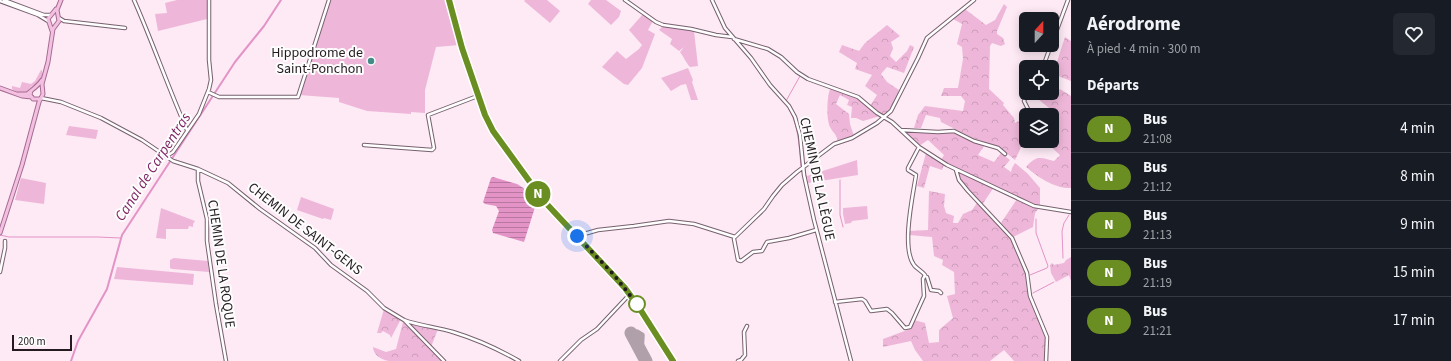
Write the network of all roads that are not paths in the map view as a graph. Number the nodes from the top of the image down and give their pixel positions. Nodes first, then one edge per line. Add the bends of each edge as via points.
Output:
1 (4, 0) edge
2 (60, 0) edge
3 (134, 0) edge
4 (209, 0) edge
5 (329, 0) edge
6 (449, 0) edge
7 (625, 0) edge
8 (712, 0) edge
9 (974, 0) edge
10 (1070, 0) edge
11 (0, 1) edge
12 (51, 15) junction
13 (58, 17) junction
14 (64, 21) junction
15 (49, 23) junction
16 (57, 24) junction
17 (1059, 27) edge
18 (125, 28) dead end
19 (52, 35) junction
20 (733, 38) junction
21 (44, 76) junction
22 (36, 87) junction
23 (0, 88) edge
24 (42, 89) junction
25 (31, 91) junction
26 (208, 92) junction
27 (18, 94) junction
28 (43, 94) junction
29 (478, 95) junction
30 (33, 98) junction
31 (40, 98) junction
32 (48, 99) junction
33 (38, 107) junction
34 (884, 118) junction
35 (901, 130) junction
36 (187, 131) junction
37 (364, 145) dead end
38 (919, 147) junction
39 (1005, 154) dead end
40 (167, 156) junction
41 (803, 168) junction
42 (198, 169) junction
43 (956, 170) junction
44 (1071, 212) edge
45 (816, 230) junction
46 (0, 232) edge
47 (577, 236) junction
48 (734, 239) dead end
49 (4, 241) dead end
50 (0, 272) edge
51 (925, 276) junction
52 (941, 293) dead end
53 (630, 295) junction
54 (626, 300) junction
55 (634, 300) junction
56 (835, 302) junction
57 (404, 320) junction
58 (747, 326) dead end
59 (225, 360) edge
60 (444, 361) edge
61 (519, 361) edge
62 (560, 361) edge
63 (673, 361) edge
64 (738, 361) edge
65 (851, 361) edge
66 (1046, 361) edge

1 - 12 street via 44,15
2 - 12 main road
2 - 13 main road
3 - 36 street
4 - 26 street via 211,80
5 - 26 street via 298,97 219,97
6 - 29 main road
7 - 20 street via 662,25 690,28
8 - 20 street, CHEMIN DE LA LÈGUE via 725,28
9 - 34 street via 927,38 895,104
10 - 17 street
11 - 15 street via 38,15
12 - 13 main road
12 - 15 main road
13 - 14 street
13 - 16 main road
14 - 16 street
14 - 18 street
15 - 16 main road
15 - 19 main road
16 - 19 main road
19 - 21 main road
20 - 34 street via 768,49 815,82 853,94
20 - 41 street, CHEMIN DE LA LÈGUE via 795,117 800,135
21 - 22 main road
21 - 24 main road
22 - 24 main road
22 - 25 main road
23 - 27 main road
24 - 28 main road
25 - 27 main road
25 - 30 main road
26 - 36 street
27 - 30 main road
28 - 31 main road
28 - 32 street
29 - 37 street via 428,115 434,148 432,150
29 - 47 main road via 490,126 502,144 543,200
30 - 31 main road
30 - 33 main road
31 - 32 street, CHEMIN DE SAINT-GENS
31 - 33 main road
32 - 40 street, CHEMIN DE SAINT-GENS via 101,118
33 - 46 main road
34 - 35 street
34 - 41 street via 852,138 834,144
35 - 38 street
35 - 39 street via 954,130 974,141 998,148
36 - 40 street via 173,152
38 - 43 street
38 - 51 street via 908,168 916,175 908,240 911,259
40 - 42 street, CHEMIN DE SAINT-GENS via 171,160
41 - 45 street, CHEMIN DE LA LÈGUE
41 - 47 street via 782,185 764,209 735,237 694,224 669,221 598,230
42 - 57 street, CHEMIN DE SAINT-GENS via 234,187 315,248 331,265 367,291 384,308
42 - 59 street, CHEMIN DE LA ROQUE via 198,181 208,219 207,241
43 - 44 street via 1034,206
43 - 66 street via 959,180 968,191 1012,238 1027,273 1030,296 1047,337
45 - 48 street via 767,242 762,251 753,252 741,261 738,260
45 - 56 street, CHEMIN DE LA LÈGUE
47 - 53 main road
49 - 50 street
51 - 52 street via 931,290
51 - 56 street via 923,299 909,328 906,328 890,310 871,311 862,299
53 - 54 street
53 - 55 main road
54 - 55 street
54 - 62 street
55 - 63 main road
56 - 65 street, CHEMIN DE LA LÈGUE
57 - 60 street, CHEMIN DE SAINT-GENS
57 - 61 street via 453,332
58 - 64 street via 744,332 746,356

